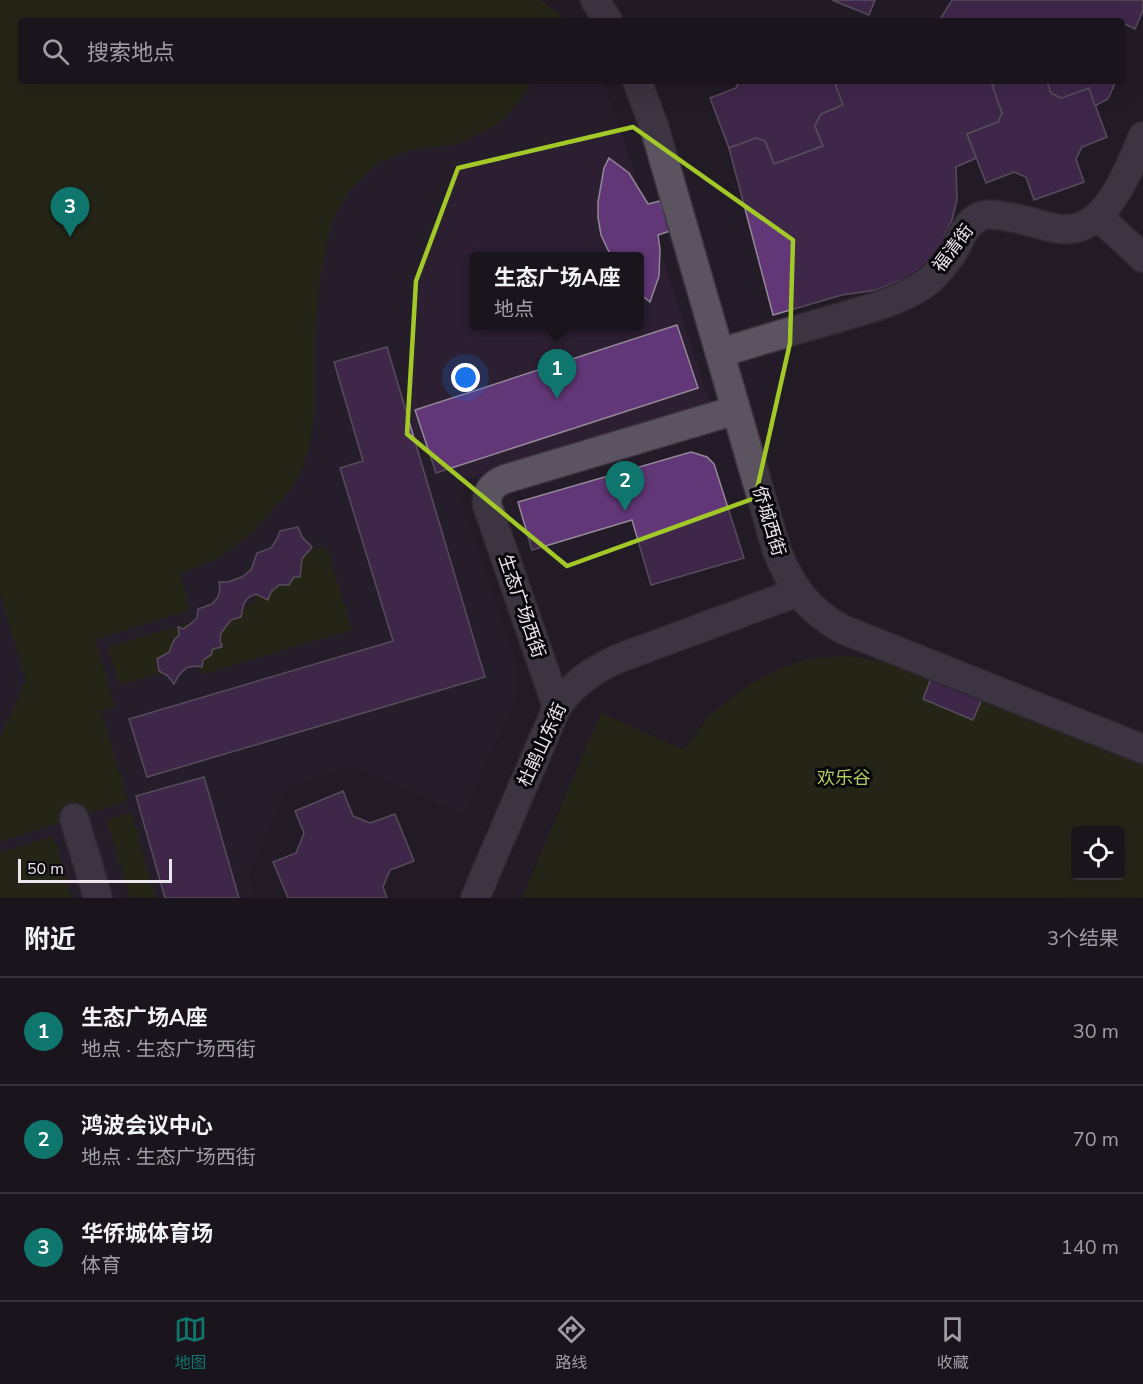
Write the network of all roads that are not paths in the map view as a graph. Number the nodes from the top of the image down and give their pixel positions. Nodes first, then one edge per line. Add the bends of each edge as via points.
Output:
1 (595, 0) edge
2 (604, 0) edge
3 (606, 18) edge
4 (613, 18) edge
5 (638, 84) edge
6 (1143, 136) edge
7 (1098, 216) junction
8 (1143, 258) edge
9 (720, 353) junction
10 (726, 413) dead end
11 (798, 592) junction
12 (557, 707) junction
13 (1143, 749) edge
14 (74, 818) dead end
15 (98, 898) edge
16 (475, 898) edge

1 - 3 street
2 - 4 street
5 - 9 street, 侨城西街
6 - 7 street via 1127,173
7 - 8 street
7 - 9 street, 福清街 via 1081,227 1063,229 1011,217 979,216 967,225 940,269 926,284 905,296
9 - 11 street, 侨城西街 via 777,551
10 - 12 street, 生态广场西街 via 505,479 490,488 481,507
11 - 12 street, 杜鹃山东街 via 593,670 579,680
11 - 13 street, 侨城西街 via 815,611 842,629
12 - 16 street, 杜鹃山东街
14 - 15 street

